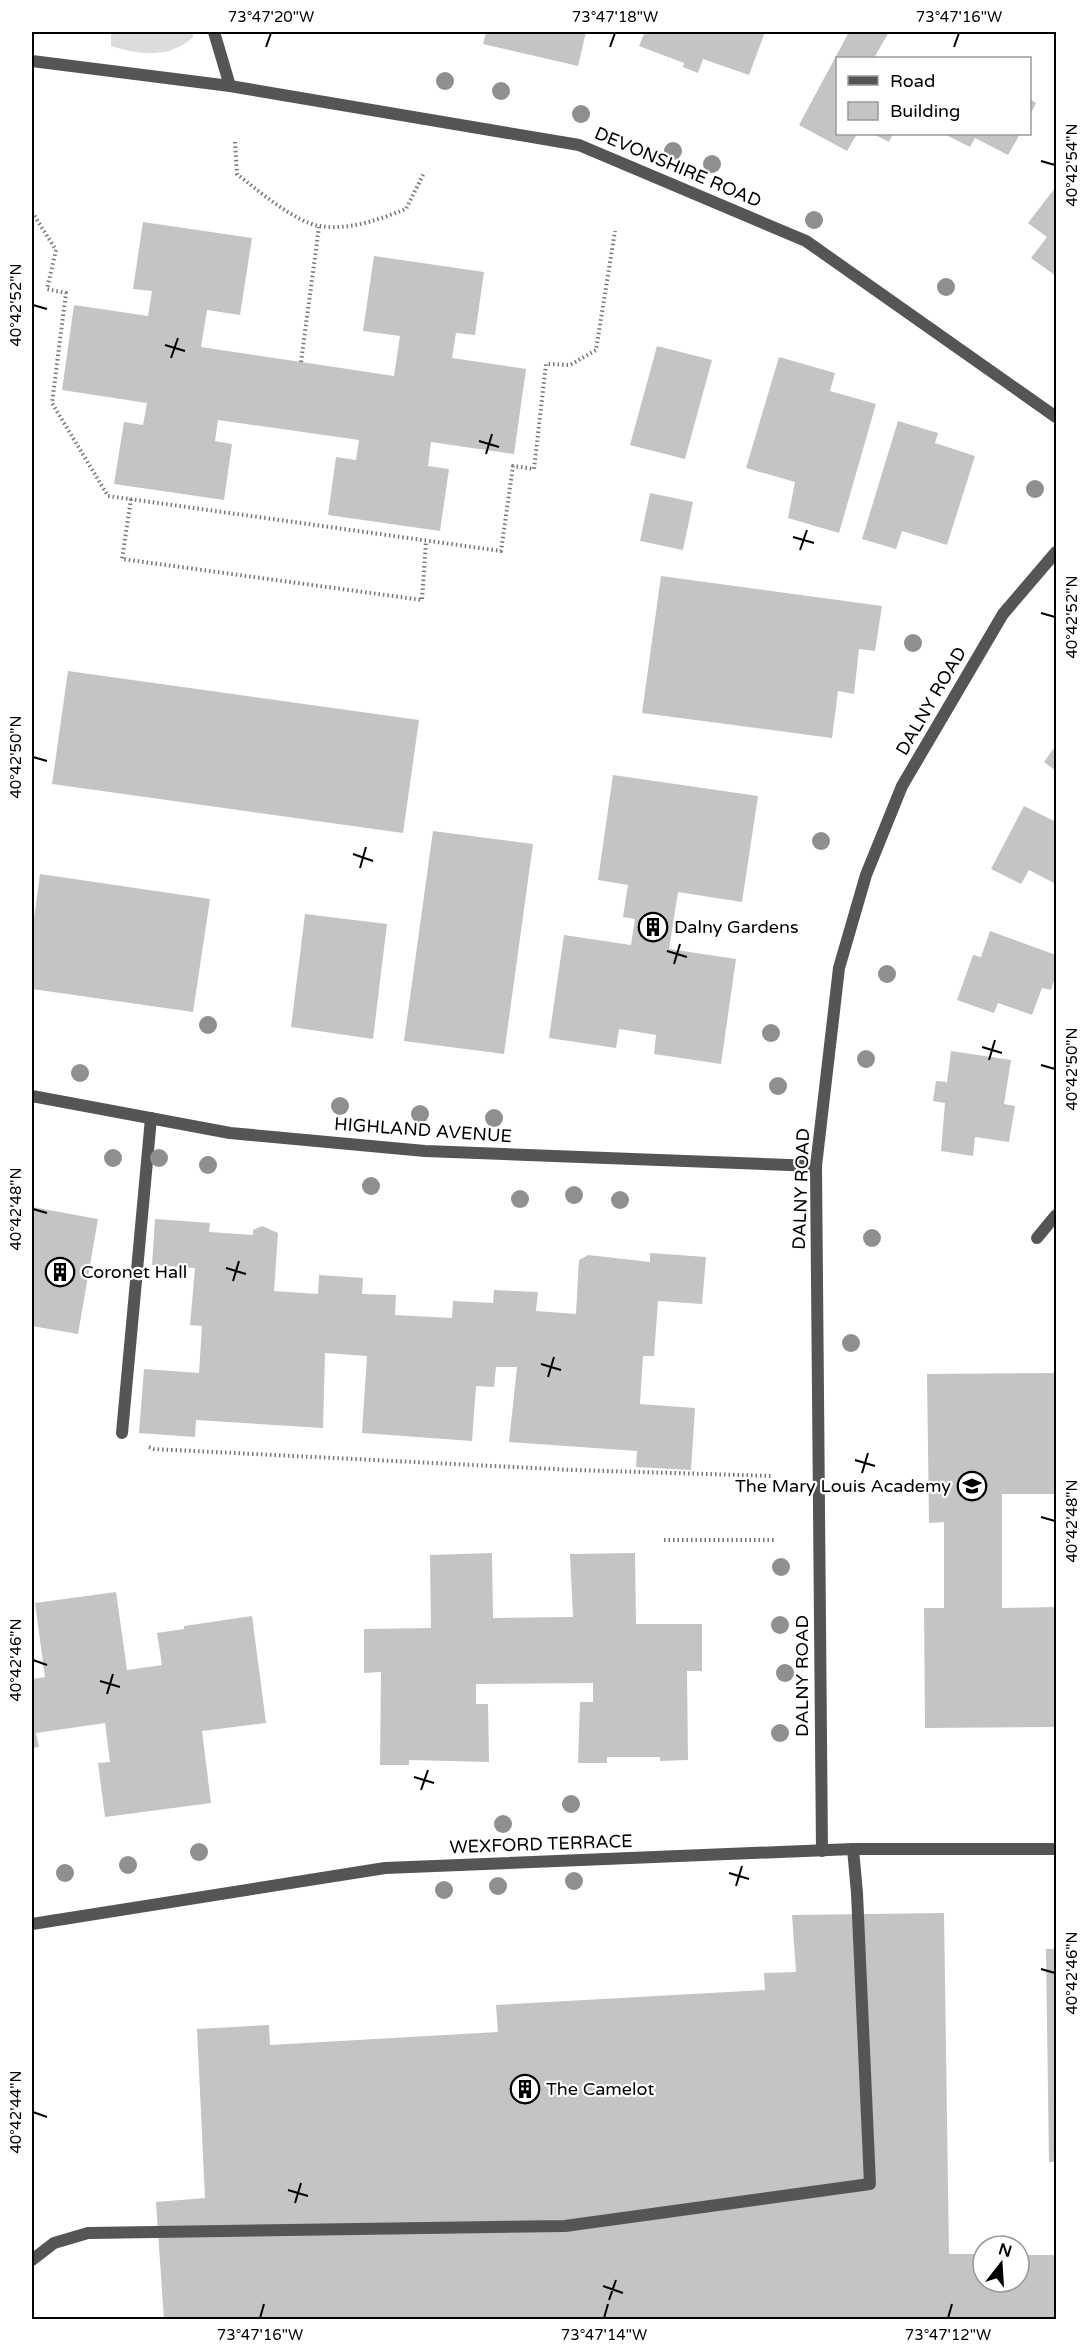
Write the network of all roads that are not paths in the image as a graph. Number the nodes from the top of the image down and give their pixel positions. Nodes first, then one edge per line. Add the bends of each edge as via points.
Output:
1 (214, 32) edge
2 (32, 61) edge
3 (230, 86) junction
4 (1056, 417) edge
5 (1056, 552) edge
6 (32, 1096) edge
7 (151, 1118) junction
8 (816, 1166) junction
9 (1056, 1215) edge
10 (1037, 1238) dead end
11 (122, 1433) road end
12 (853, 1849) junction
13 (1056, 1849) edge
14 (822, 1851) junction
15 (32, 1924) edge
16 (32, 2260) edge

1 - 3 street
2 - 3 street, DEVONSHIRE ROAD
3 - 4 street, DEVONSHIRE ROAD via 579,145 806,241
5 - 8 street, DALNY ROAD via 997,624 902,786 866,875 839,968
6 - 7 street, HIGHLAND AVENUE
7 - 8 street, HIGHLAND AVENUE via 230,1133 425,1150
7 - 11 street
8 - 14 street, DALNY ROAD
9 - 10 street
12 - 13 street, WEXFORD TERRACE
12 - 14 street, WEXFORD TERRACE
12 - 16 street via 870,2184 565,2226 88,2233 54,2243
14 - 15 street, WEXFORD TERRACE via 385,1868

